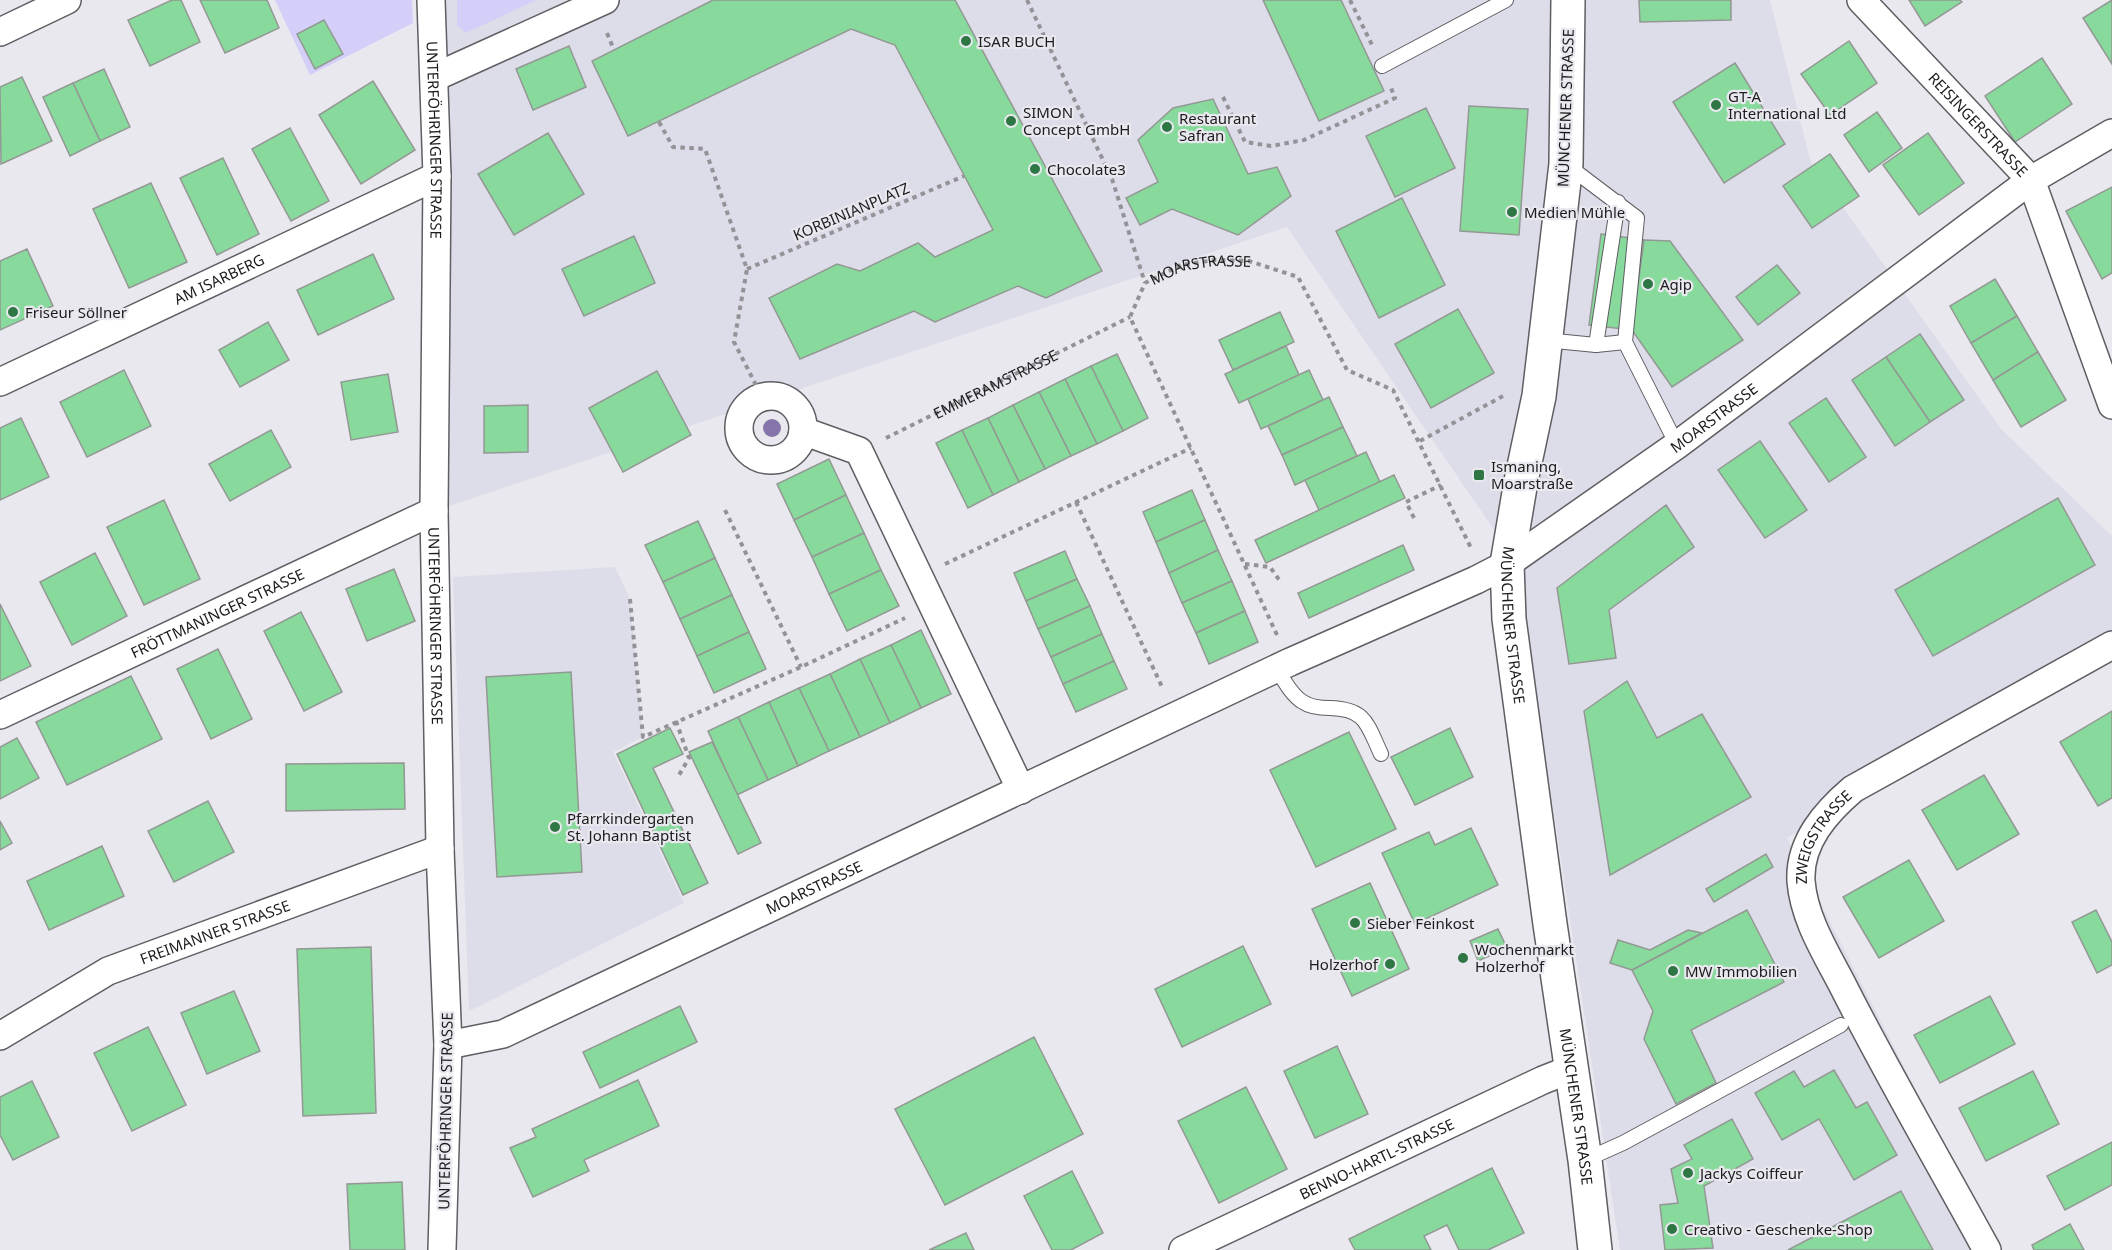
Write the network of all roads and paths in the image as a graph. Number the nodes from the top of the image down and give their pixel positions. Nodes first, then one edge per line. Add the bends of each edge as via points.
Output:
1 (67, 0) edge
2 (431, 0) edge
3 (605, 0) edge
4 (1027, 0) edge
5 (1350, 0) edge
6 (1506, 0) edge
7 (1568, 0) edge
8 (1861, 0) edge
9 (0, 32) edge
10 (1382, 66) junction
11 (435, 76) junction
12 (1223, 97) dead end
13 (659, 122) dead end
14 (2112, 134) edge
15 (1566, 164) junction
16 (437, 176) junction
17 (964, 176) dead end
18 (2031, 180) junction
19 (1618, 202) junction
20 (747, 269) junction
21 (1145, 282) junction
22 (1130, 317) junction
23 (1545, 340) junction
24 (1624, 342) junction
25 (1596, 345) junction
26 (0, 382) edge
27 (1503, 396) dead end
28 (762, 397) junction
29 (2112, 405) edge
30 (803, 431) junction
31 (1420, 441) junction
32 (1677, 445) junction
33 (1191, 448) junction
34 (859, 451) junction
35 (1441, 485) junction
36 (1076, 502) junction
37 (725, 510) dead end
38 (434, 511) junction
39 (1414, 518) dead end
40 (1474, 553) dead end
41 (1245, 564) junction
42 (1508, 564) junction
43 (920, 576) junction
44 (1280, 581) dead end
45 (630, 599) dead end
46 (933, 604) junction
47 (2112, 645) edge
48 (1283, 666) junction
49 (801, 667) junction
50 (0, 714) edge
51 (1176, 716) junction
52 (676, 721) junction
53 (1381, 754) dead end
54 (679, 775) dead end
55 (1021, 790) junction
56 (440, 849) junction
57 (1841, 1025) dead end
58 (0, 1036) edge
59 (448, 1045) junction
60 (1571, 1069) junction
61 (1586, 1160) junction
62 (442, 1250) edge
63 (1183, 1250) edge
64 (1595, 1250) edge
65 (1987, 1250) edge

1 - 9 street
2 - 11 street, UNTERFÖHRINGER STRASSE
3 - 11 street
4 - 21 path via 1112,179
5 - 10 path
6 - 10 lane
7 - 15 main road, MÜNCHENER STRASSE
8 - 18 street, REISINGERSTRASSE
10 - 12 path via 1395,98 1304,140 1271,146 1245,142
11 - 16 street, UNTERFÖHRINGER STRASSE
13 - 20 path via 673,147 705,149
14 - 18 street, MOARSTRASSE
15 - 19 lane
15 - 23 main road, MÜNCHENER STRASSE
16 - 26 street, AM ISARBERG
16 - 38 street, UNTERFÖHRINGER STRASSE
17 - 20 path, KORBINIANPLATZ
18 - 29 street, REISINGERSTRASSE
18 - 32 street, MOARSTRASSE
19 - 24 lane via 1637,218
19 - 25 lane
20 - 28 path via 734,342
21 - 22 path, MOARSTRASSE
21 - 31 path, MOARSTRASSE via 1181,265 1215,260 1249,261 1298,277 1347,370 1393,390
22 - 33 path
22 - 34 path, EMMERAMSTRASSE
23 - 25 lane
23 - 42 main road, MÜNCHENER STRASSE via 1539,396
24 - 25 lane
24 - 32 lane
27 - 31 path
28 - 30 street via 782,398 791,403 802,420
28 - 30 street via 752,402 740,418 741,440 746,449 765,459 786,457
30 - 34 street
31 - 35 path, MOARSTRASSE
32 - 42 street, MOARSTRASSE
33 - 36 path
33 - 41 path
34 - 43 street
35 - 39 path via 1406,502
35 - 40 path, MOARSTRASSE
36 - 43 path
36 - 51 path
37 - 49 path
38 - 50 street, FRÖTTMANINGER STRASSE
38 - 56 street, UNTERFÖHRINGER STRASSE
41 - 44 path via 1270,567
41 - 48 path
42 - 48 street, MOARSTRASSE
42 - 60 main road, MÜNCHENER STRASSE via 1515,670
43 - 46 street
45 - 52 path via 643,737
46 - 49 path
46 - 55 street
47 - 65 street, ZWEIGSTRASSE via 1853,789 1830,809 1805,851 1801,880 1809,918 1858,1016
48 - 51 street, MOARSTRASSE
48 - 53 lane via 1301,702 1359,713
49 - 52 path
51 - 55 street, MOARSTRASSE
52 - 54 path via 689,758
55 - 59 street, MOARSTRASSE via 503,1034
56 - 58 street, FREIMANNER STRASSE via 108,971
56 - 59 street, UNTERFÖHRINGER STRASSE
57 - 61 lane
59 - 62 street, UNTERFÖHRINGER STRASSE
60 - 61 main road, MÜNCHENER STRASSE
60 - 63 street, BENNO-HARTL-STRASSE
61 - 64 main road, MÜNCHENER STRASSE

